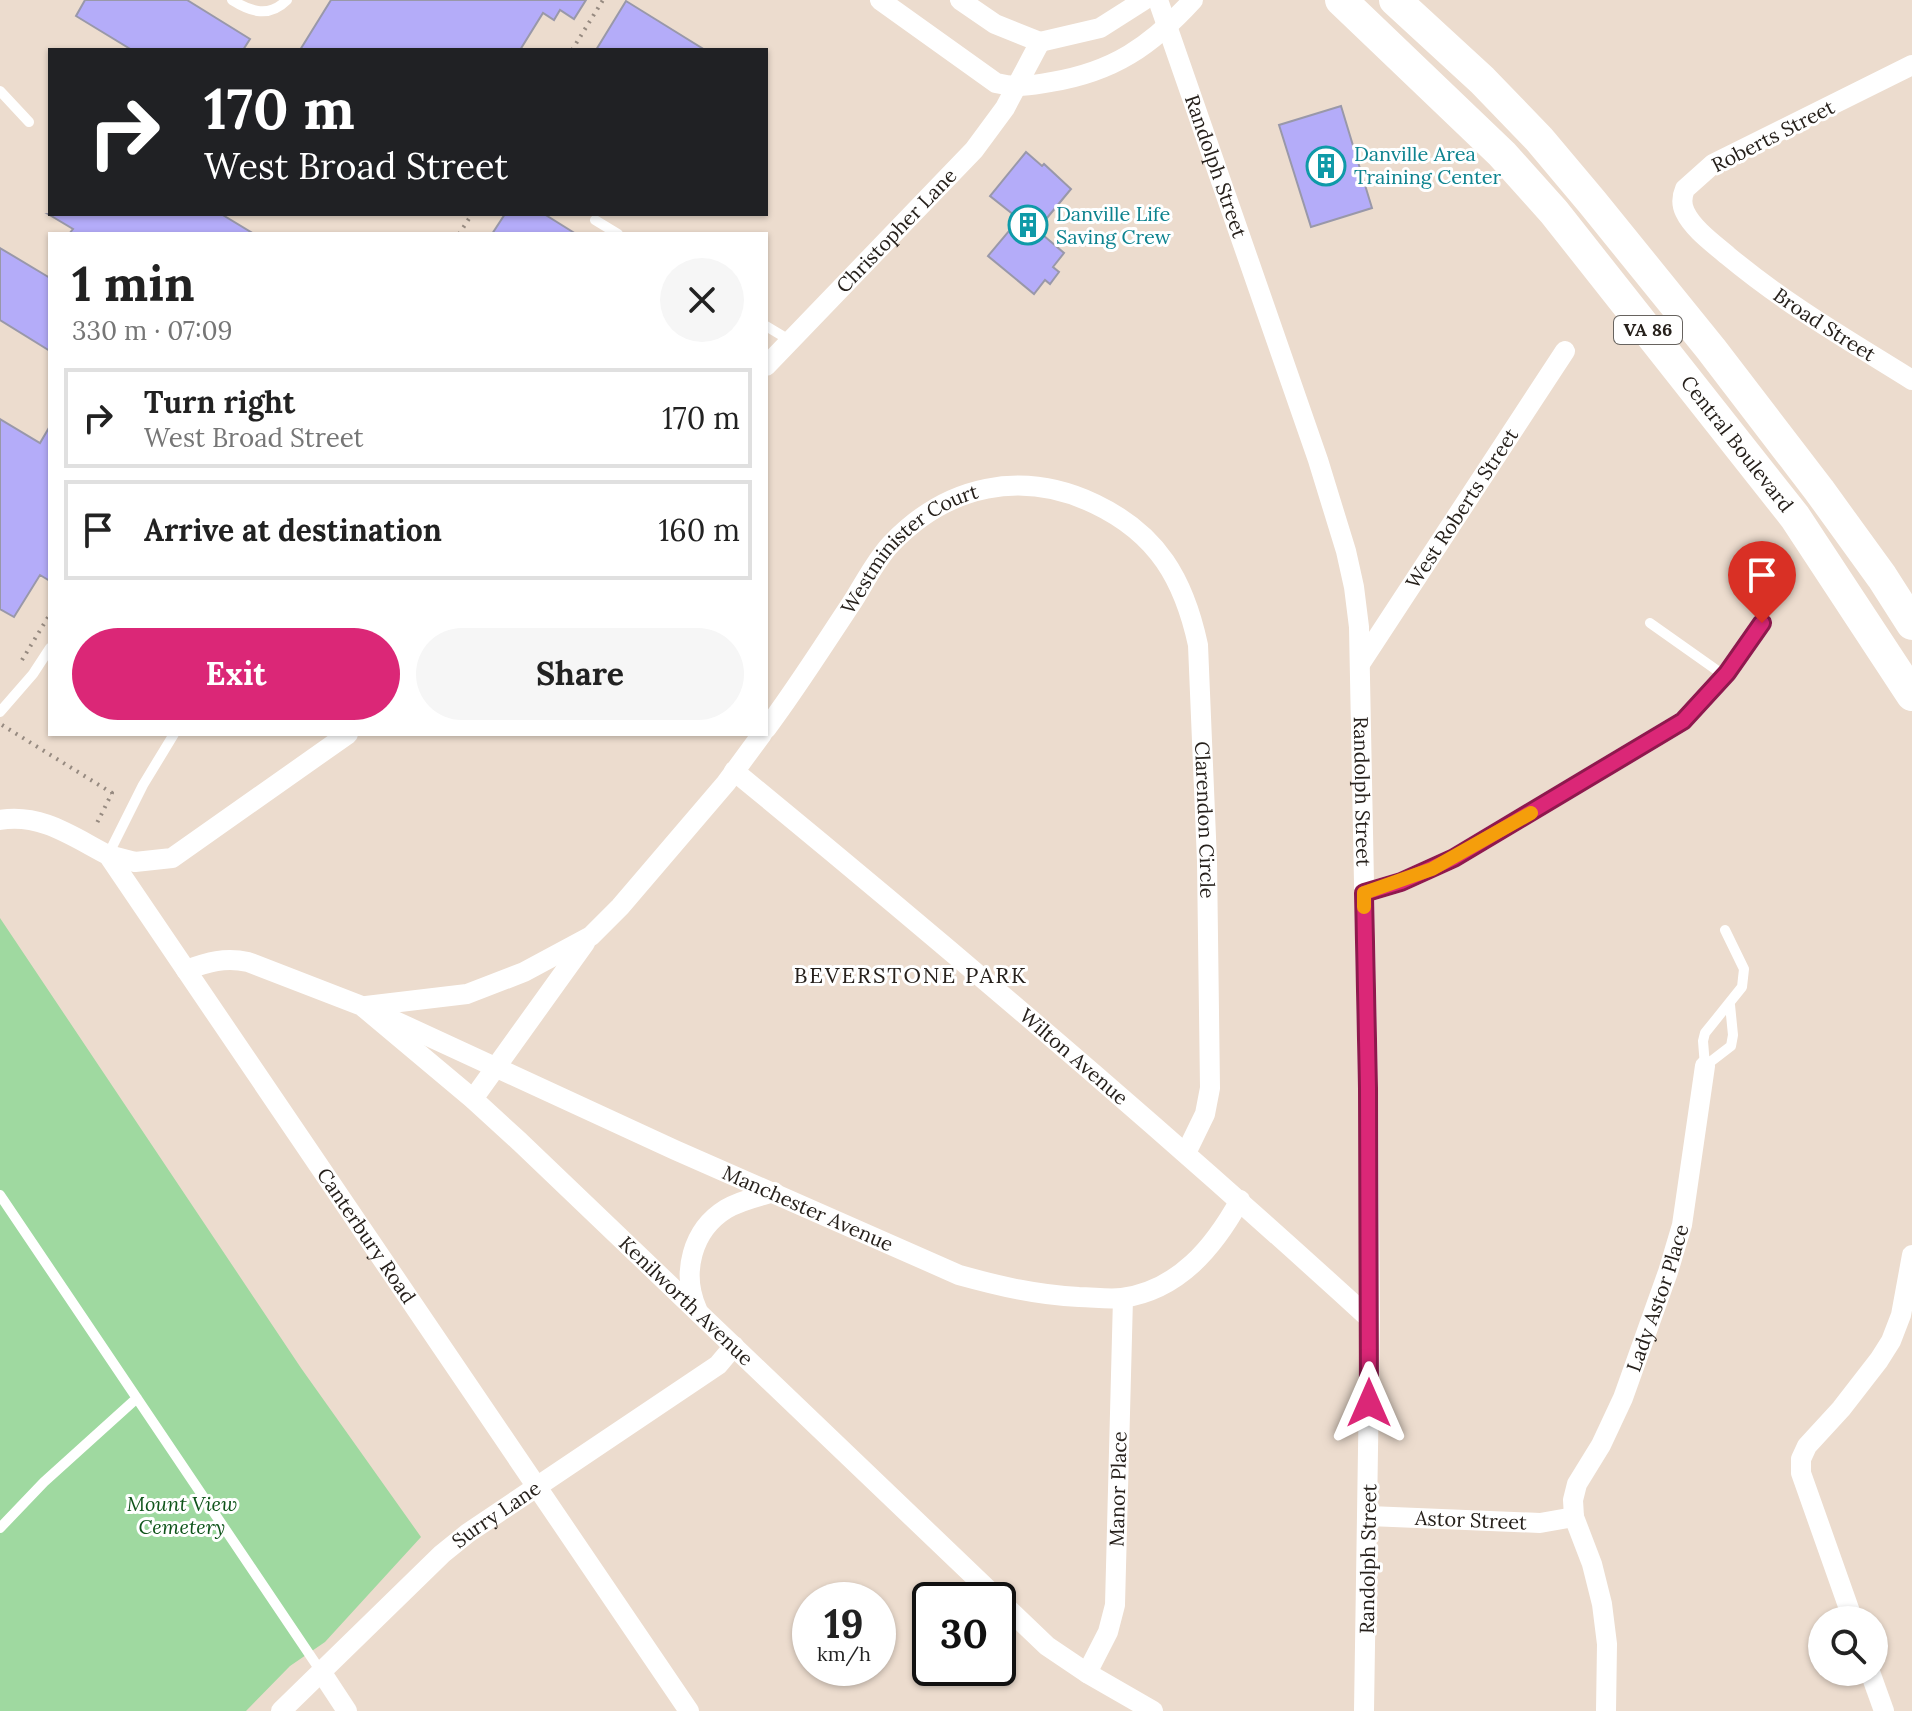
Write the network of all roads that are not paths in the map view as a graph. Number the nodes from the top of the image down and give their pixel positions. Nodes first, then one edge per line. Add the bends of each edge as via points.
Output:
1 (232, 0) edge
2 (287, 0) edge
3 (880, 0) edge
4 (960, 0) edge
5 (1144, 0) edge
6 (1158, 0) edge
7 (1193, 0) edge
8 (1341, 0) edge
9 (1395, 0) edge
10 (1168, 28) junction
11 (1040, 42) junction
12 (1912, 65) edge
13 (1016, 88) junction
14 (0, 91) edge
15 (29, 122) dead end
16 (595, 220) dead end
17 (615, 232) edge
18 (1739, 264) joint
19 (768, 327) edge
20 (791, 341) junction
21 (1565, 351) dead end
22 (768, 364) edge
23 (1912, 380) edge
24 (1111, 514) joint
25 (1650, 623) dead end
26 (1762, 623) dead end
27 (1912, 624) edge
28 (48, 651) edge
29 (1360, 664) junction
30 (1725, 676) junction
31 (1912, 695) edge
32 (0, 712) edge
33 (768, 727) edge
34 (173, 736) edge
35 (345, 736) edge
36 (761, 736) edge
37 (734, 771) junction
38 (0, 820) edge
39 (108, 855) junction
40 (1364, 893) junction
41 (1725, 930) dead end
42 (591, 936) junction
43 (186, 970) junction
44 (1730, 1005) junction
45 (362, 1006) junction
46 (1705, 1066) junction
47 (494, 1067) junction
48 (473, 1099) junction
49 (1186, 1153) junction
50 (774, 1192) junction
51 (0, 1195) edge
52 (1240, 1200) junction
53 (1912, 1255) edge
54 (1123, 1298) junction
55 (700, 1314) junction
56 (1370, 1319) junction
57 (734, 1346) junction
58 (137, 1398) junction
59 (536, 1487) junction
60 (1369, 1516) junction
61 (1574, 1517) junction
62 (0, 1528) edge
63 (1848, 1606) edge
64 (322, 1673) junction
65 (1087, 1673) junction
66 (1875, 1686) edge
67 (281, 1711) edge
68 (347, 1711) edge
69 (689, 1711) edge
70 (1153, 1711) edge
71 (1364, 1711) edge
72 (1606, 1711) edge
73 (1884, 1711) edge

1 - 2 lane via 251,12 265,12
3 - 13 street via 996,83
4 - 11 street via 995,24
5 - 11 street via 1100,28
6 - 10 street, Randolph Street
7 - 10 street
8 - 31 main road, Central Boulevard / VA 86 via 1468,120 1554,212 1795,517
9 - 27 main road, Central Boulevard / VA 86 via 1482,80 1592,202 1819,490
10 - 13 street via 1127,58 1082,77
10 - 29 street, Randolph Street via 1346,551
11 - 13 street, Christopher Lane
12 - 18 street, Roberts Street via 1713,164 1685,189 1686,215
13 - 20 street, Christopher Lane via 974,150
14 - 15 lane
16 - 17 lane
18 - 23 street, Broad Street via 1816,322
19 - 20 lane
20 - 22 street, Christopher Lane
21 - 29 street, West Roberts Street
24 - 33 street, Westminister Court via 1077,496 1016,486 964,493 936,507 889,546
24 - 49 street, Clarendon Circle via 1145,539 1180,583 1198,645 1210,1088 1205,1114
25 - 30 lane
26 - 30 street
28 - 32 lane
29 - 40 street, Randolph Street
30 - 40 street via 1683,721 1569,791 1432,869
34 - 39 lane
35 - 39 street via 172,858 135,862
36 - 37 street, Westminister Court
37 - 42 street, Westminister Court
37 - 49 street, Wilton Avenue
38 - 39 street, Canterbury Road via 34,819
39 - 43 street, Canterbury Road
40 - 56 street, Randolph Street
41 - 44 lane via 1744,969 1742,987
42 - 45 street, Westminister Court via 524,972 467,994
42 - 47 street, Westminister Court
43 - 45 street, Kenilworth Avenue via 216,960 248,962
43 - 59 street, Canterbury Road
44 - 46 lane via 1705,1033
44 - 46 lane via 1731,1046
45 - 47 street, Manchester Avenue
45 - 48 street, Kenilworth Avenue
46 - 61 street, Lady Astor Place via 1682,1225 1623,1398 1577,1484
47 - 48 street, Westminister Court
47 - 50 street, Manchester Avenue
48 - 55 street, Kenilworth Avenue
49 - 52 street, Wilton Avenue
50 - 54 street, Manchester Avenue via 959,1275 1047,1295
50 - 55 street via 726,1209 702,1233 689,1268
51 - 58 lane
52 - 54 street, Manchester Avenue via 1192,1266 1146,1293
52 - 56 street, Wilton Avenue
53 - 63 street via 1891,1341 1801,1459 1801,1473
54 - 65 street, Manor Place via 1115,1605
55 - 57 street, Kenilworth Avenue
56 - 60 street, Randolph Street
57 - 59 street, Surry Lane via 718,1365
57 - 65 street, Kenilworth Avenue via 1047,1646
58 - 62 lane
58 - 64 lane
59 - 64 street, Surry Lane via 442,1554
59 - 69 street, Canterbury Road
60 - 61 street, Astor Street via 1540,1523
60 - 71 street, Randolph Street
61 - 72 street via 1602,1604
64 - 67 street, Surry Lane
64 - 68 street
65 - 70 street, Kenilworth Avenue
66 - 73 street

